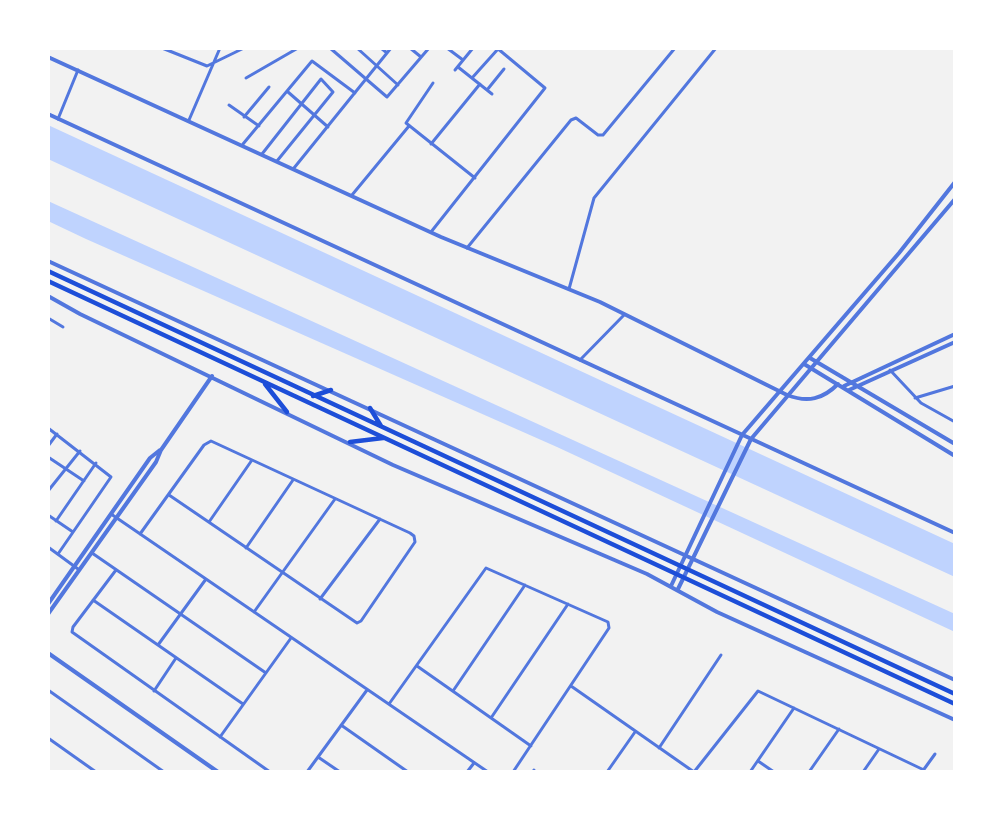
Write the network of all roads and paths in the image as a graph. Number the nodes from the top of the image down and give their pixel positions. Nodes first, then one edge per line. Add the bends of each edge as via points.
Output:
1 (162, 48) edge
2 (220, 48) edge
3 (244, 48) edge
4 (298, 48) edge
5 (330, 48) edge
6 (357, 48) edge
7 (381, 48) edge
8 (391, 48) edge
9 (410, 48) edge
10 (429, 48) edge
11 (447, 48) edge
12 (473, 48) edge
13 (497, 48) edge
14 (675, 48) edge
15 (716, 48) edge
16 (387, 53) junction
17 (48, 57) edge
18 (422, 57) junction
19 (463, 60) junction
20 (211, 66) junction
21 (378, 66) junction
22 (504, 69) dead end
23 (78, 70) junction
24 (246, 78) dead end
25 (472, 78) junction
26 (367, 79) junction
27 (433, 83) dead end
28 (480, 84) junction
29 (398, 85) junction
30 (269, 87) dead end
31 (487, 90) junction
32 (288, 92) junction
33 (355, 93) junction
34 (492, 94) dead end
35 (302, 104) junction
36 (229, 105) dead end
37 (48, 114) edge
38 (315, 115) junction
39 (244, 117) junction
40 (58, 119) junction
41 (189, 120) junction
42 (259, 126) junction
43 (409, 126) junction
44 (328, 127) junction
45 (243, 144) junction
46 (431, 144) junction
47 (262, 153) junction
48 (278, 161) junction
49 (294, 168) junction
50 (475, 178) junction
51 (955, 182) edge
52 (352, 195) junction
53 (955, 199) edge
54 (431, 232) junction
55 (467, 248) junction
56 (48, 261) edge
57 (48, 271) edge
58 (48, 281) edge
59 (569, 290) junction
60 (48, 296) edge
61 (624, 315) junction
62 (48, 318) edge
63 (63, 327) dead end
64 (955, 334) edge
65 (955, 342) edge
66 (810, 358) junction
67 (580, 360) junction
68 (816, 362) junction
69 (804, 364) junction
70 (810, 368) junction
71 (890, 370) junction
72 (212, 376) junction
73 (264, 382) junction
74 (852, 382) junction
75 (841, 385) junction
76 (857, 385) junction
77 (955, 386) edge
78 (331, 390) junction
79 (849, 390) junction
80 (780, 392) junction
81 (787, 395) junction
82 (314, 396) junction
83 (915, 398) junction
84 (370, 408) junction
85 (287, 412) junction
86 (955, 422) edge
87 (381, 426) junction
88 (48, 428) edge
89 (57, 434) junction
90 (742, 435) junction
91 (383, 438) junction
92 (751, 440) junction
93 (351, 442) junction
94 (955, 444) edge
95 (48, 446) edge
96 (80, 451) junction
97 (955, 456) edge
98 (48, 457) edge
99 (252, 460) junction
100 (96, 463) junction
101 (66, 469) junction
102 (293, 480) junction
103 (84, 481) junction
104 (48, 490) edge
105 (169, 495) junction
106 (336, 498) junction
107 (48, 514) edge
108 (113, 516) junction
109 (380, 519) junction
110 (56, 520) junction
111 (209, 522) junction
112 (73, 532) junction
113 (955, 533) edge
114 (140, 534) junction
115 (48, 547) edge
116 (246, 548) junction
117 (91, 552) junction
118 (685, 553) junction
119 (58, 554) junction
120 (694, 558) junction
121 (74, 566) junction
122 (78, 569) junction
123 (116, 570) junction
124 (282, 573) junction
125 (206, 579) junction
126 (525, 585) junction
127 (670, 586) junction
128 (678, 589) junction
129 (320, 599) junction
130 (93, 600) junction
131 (48, 604) edge
132 (568, 604) junction
133 (254, 612) junction
134 (48, 614) edge
135 (180, 614) junction
136 (291, 638) junction
137 (158, 645) junction
138 (48, 653) edge
139 (721, 655) dead end
140 (177, 658) junction
141 (416, 666) junction
142 (266, 673) junction
143 (955, 680) edge
144 (571, 686) junction
145 (48, 690) edge
146 (367, 690) junction
147 (153, 691) junction
148 (453, 692) junction
149 (955, 694) edge
150 (243, 704) junction
151 (955, 704) edge
152 (389, 705) junction
153 (794, 708) junction
154 (490, 718) junction
155 (955, 720) edge
156 (341, 725) junction
157 (838, 729) junction
158 (635, 731) junction
159 (220, 737) junction
160 (48, 738) edge
161 (531, 746) junction
162 (659, 748) junction
163 (879, 748) junction
164 (935, 754) dead end
165 (318, 756) junction
166 (758, 761) junction
167 (474, 763) junction
168 (608, 770) edge
169 (923, 771) edge
170 (96, 772) edge
171 (164, 772) edge
172 (218, 772) edge
173 (270, 772) edge
174 (307, 772) edge
175 (340, 772) edge
176 (408, 772) edge
177 (467, 772) edge
178 (488, 772) edge
179 (513, 772) edge
180 (614, 772) edge
181 (694, 772) edge
182 (750, 772) edge
183 (774, 772) edge
184 (809, 772) edge
185 (863, 772) edge

1 - 20 street
2 - 20 street
3 - 20 street
4 - 24 street
5 - 26 street
6 - 21 street
7 - 16 street
8 - 16 street
9 - 18 street
10 - 18 street
11 - 19 street
12 - 19 street
13 - 25 street
13 - 50 street via 545,88
14 - 55 street via 603,135 576,118 571,120
15 - 59 street via 594,198
16 - 21 street
17 - 23 street
18 - 29 street
19 - 25 street via 456,69
20 - 41 street
21 - 26 street
21 - 29 street
22 - 31 street
23 - 40 street
23 - 41 street
25 - 28 street
26 - 29 street via 387,97
26 - 33 street
27 - 43 street via 406,119
28 - 31 street
28 - 46 street
30 - 39 street
31 - 34 street
32 - 33 street via 313,60
32 - 35 street
32 - 42 street
33 - 44 street
35 - 38 street
35 - 38 street via 321,79 334,91
35 - 47 street
36 - 39 street
37 - 40 street
38 - 44 street
38 - 48 street
39 - 42 street
40 - 67 street
41 - 45 street
42 - 45 street
43 - 46 street
43 - 52 street
44 - 49 street
45 - 47 street
46 - 50 street
47 - 48 street
48 - 49 street
49 - 52 street
50 - 54 street
51 - 66 street
52 - 54 street
53 - 68 street
54 - 55 street
55 - 59 street
56 - 78 street
57 - 82 highway
58 - 73 highway
59 - 61 street
60 - 72 street
61 - 67 street
61 - 80 street
62 - 63 street
64 - 74 street
65 - 71 street
66 - 68 street
66 - 69 street
67 - 90 street
68 - 70 street
68 - 74 street
69 - 70 street
69 - 80 street
70 - 75 street
70 - 81 street
71 - 76 street
71 - 83 street
72 - 85 street
72 - 108 street via 161,450 150,458
73 - 85 highway
73 - 91 highway
74 - 75 street
74 - 76 street
75 - 79 street
75 - 81 street via 809,400
76 - 79 street
76 - 94 street
77 - 83 street
78 - 82 highway
78 - 84 street
79 - 97 street
80 - 81 street
80 - 90 street
81 - 92 street
82 - 87 highway
83 - 86 street
84 - 87 highway
84 - 118 street
85 - 93 street
87 - 149 highway
88 - 89 street
89 - 95 street
89 - 96 street
90 - 92 street
90 - 118 street
91 - 93 highway
91 - 151 highway
92 - 113 street
92 - 120 street
93 - 127 street via 393,465
96 - 100 street
96 - 101 street
98 - 101 street
99 - 102 street
99 - 105 street via 216,442 208,442
99 - 111 street
100 - 103 street
100 - 112 street via 111,480
101 - 103 street
101 - 104 street
102 - 106 street
102 - 116 street
103 - 110 street
105 - 111 street
105 - 114 street
106 - 109 street
106 - 124 street
107 - 110 street
108 - 114 street
108 - 117 street
108 - 121 street
109 - 129 street
109 - 129 street via 416,538 362,621 352,620
110 - 112 street
111 - 116 street
112 - 119 street
114 - 125 street
115 - 119 street
116 - 124 street
117 - 122 street
117 - 123 street
118 - 120 street
118 - 127 street
119 - 121 street
120 - 128 street
120 - 143 street
121 - 122 street
121 - 131 street
122 - 134 street
123 - 130 street
123 - 135 street
124 - 129 street
124 - 133 street
125 - 133 street
125 - 135 street
126 - 132 street
126 - 141 street via 484,569
126 - 148 street
127 - 128 street
128 - 155 street via 717,612
130 - 137 street
130 - 147 street via 72,632
132 - 144 street via 609,625
132 - 154 street
133 - 136 street
135 - 137 street
135 - 142 street
136 - 142 street
136 - 146 street
137 - 140 street
138 - 172 street
139 - 162 street
140 - 147 street
140 - 150 street
141 - 148 street
141 - 152 street
142 - 150 street
144 - 158 street
144 - 161 street
145 - 171 street
146 - 152 street
146 - 156 street
147 - 159 street
148 - 154 street
150 - 159 street
152 - 167 street
153 - 157 street
153 - 166 street
153 - 181 street via 756,692
154 - 161 street
156 - 165 street
156 - 176 street
157 - 163 street
157 - 184 street
158 - 162 street
158 - 168 street
159 - 173 street
160 - 170 street
161 - 179 street
162 - 181 street
163 - 169 street
163 - 185 street
164 - 169 street
165 - 174 street
165 - 175 street
166 - 182 street
166 - 183 street
167 - 177 street
167 - 178 street
168 - 180 street

